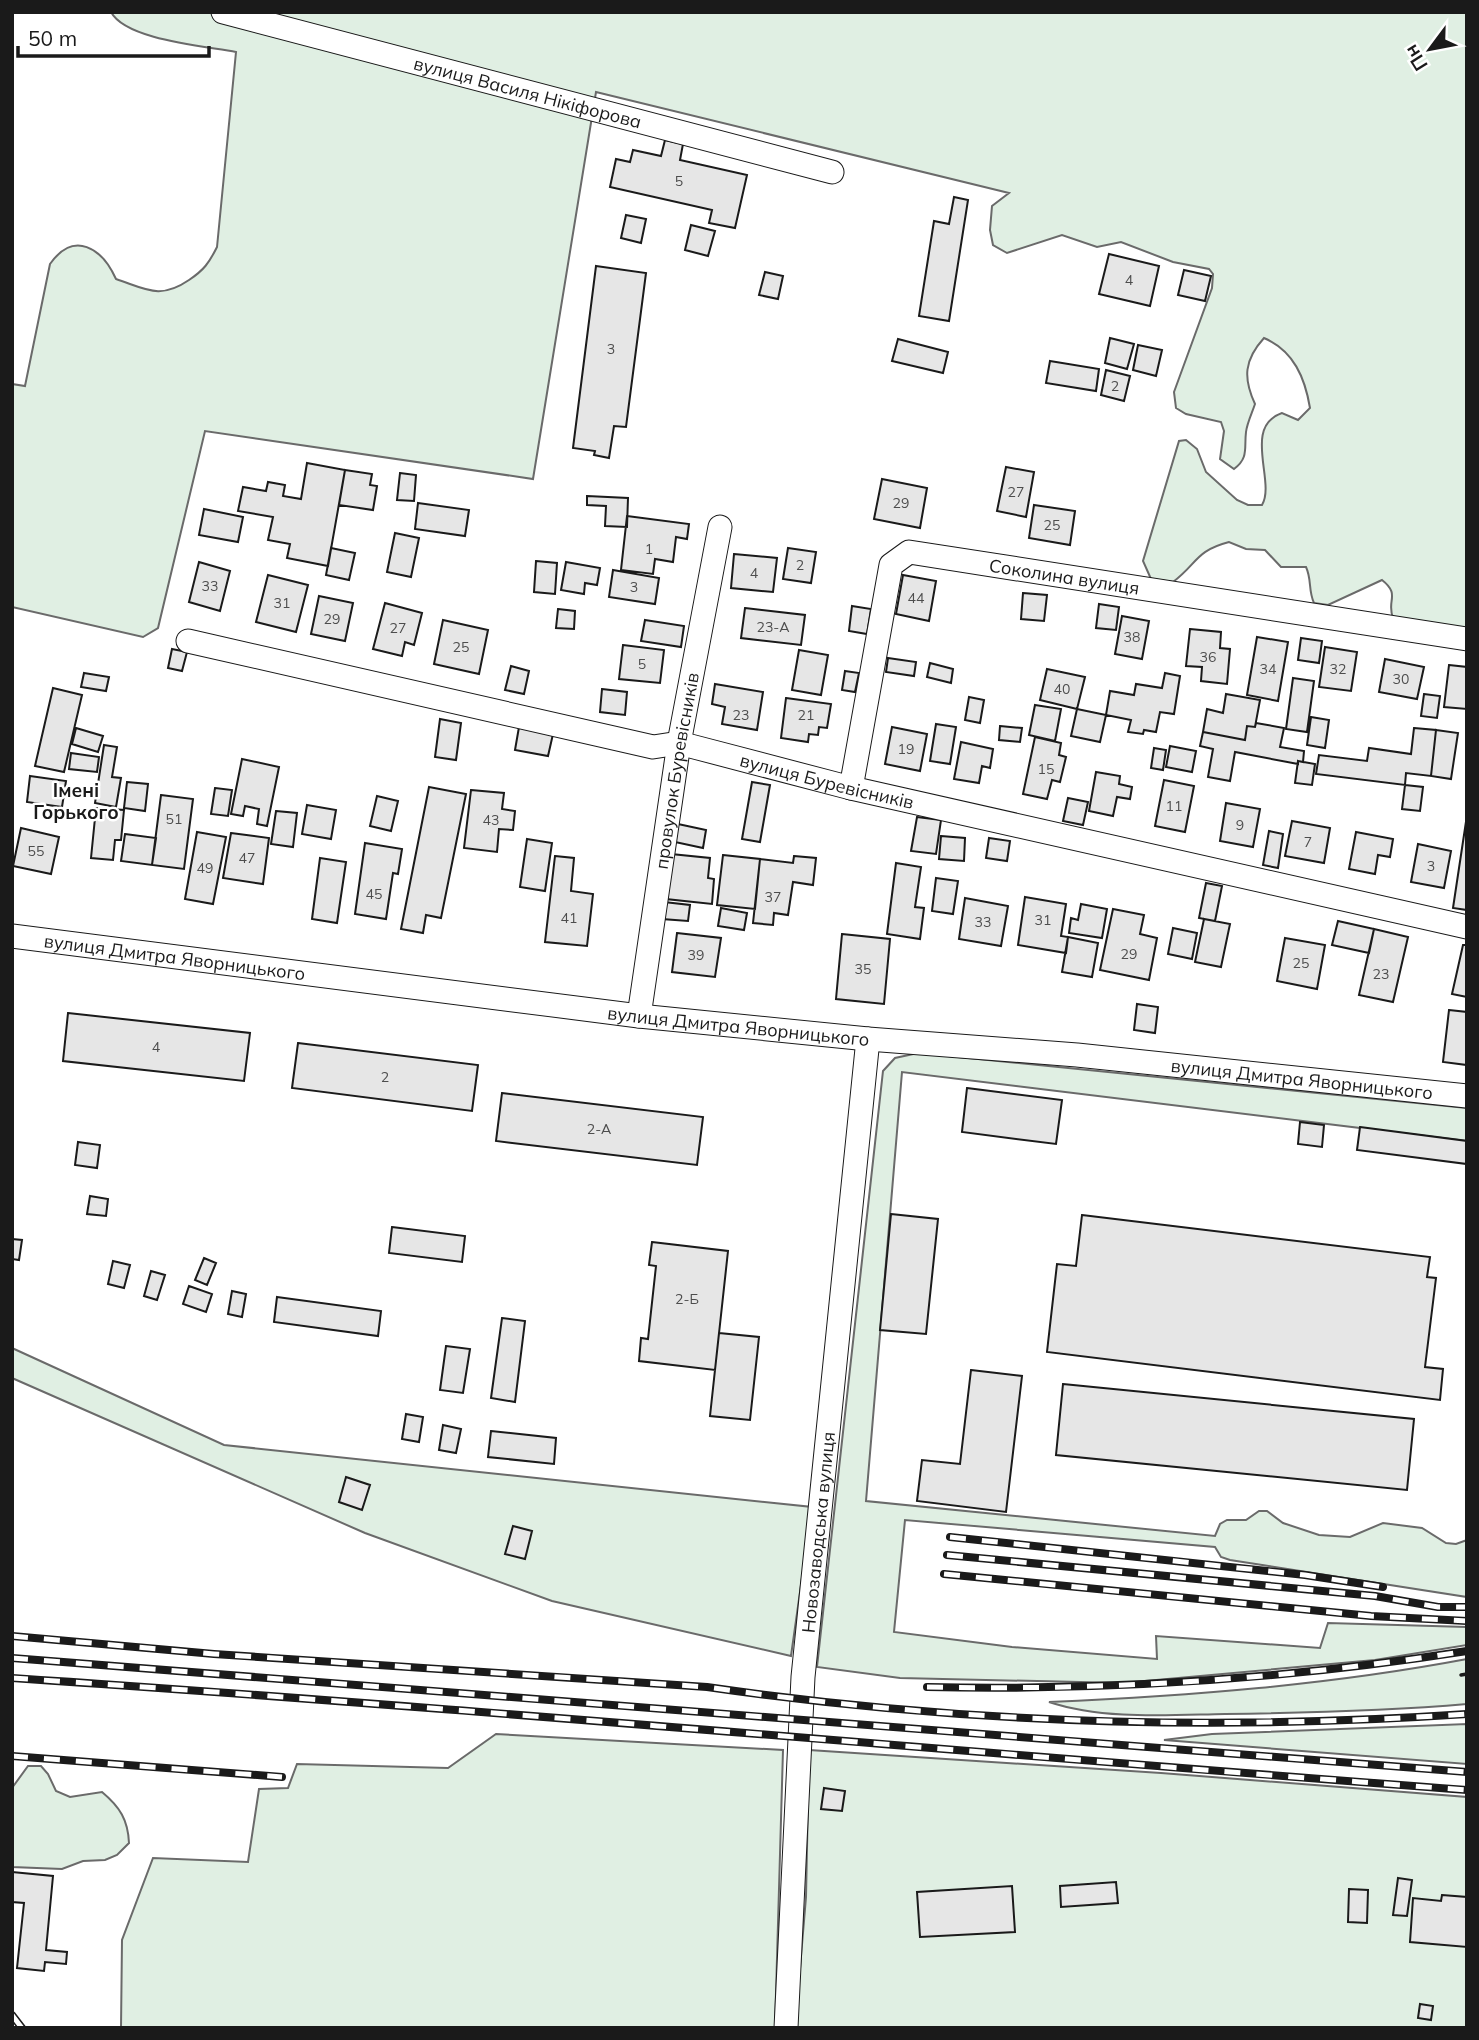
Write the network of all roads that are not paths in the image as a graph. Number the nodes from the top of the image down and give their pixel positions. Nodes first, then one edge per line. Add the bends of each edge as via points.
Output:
1 (223, 12) edge
2 (832, 172) dead end
3 (720, 527) dead end
4 (1467, 639) edge
5 (188, 641) dead end
6 (680, 743) junction
7 (851, 788) junction
8 (1467, 927) edge
9 (12, 936) edge
10 (639, 1016) junction
11 (868, 1039) junction
12 (1467, 1097) edge
13 (786, 2028) edge

1 - 2 street, вулиця Василя Нікіфорова
3 - 6 street, провулок Буревісників
4 - 7 street, Соколина вулиця via 909,552 891,565
5 - 6 street, вулиця Буревісників via 653,747
6 - 7 street, вулиця Буревісників
6 - 10 street, провулок Буревісників
7 - 8 street, вулиця Буревісників
9 - 10 street, вулиця Дмитра Яворницького
10 - 11 street, вулиця Дмитра Яворницького
11 - 12 street, вулиця Дмитра Яворницького via 1077,1055
11 - 13 street, Новозаводська вулиця via 803,1677

